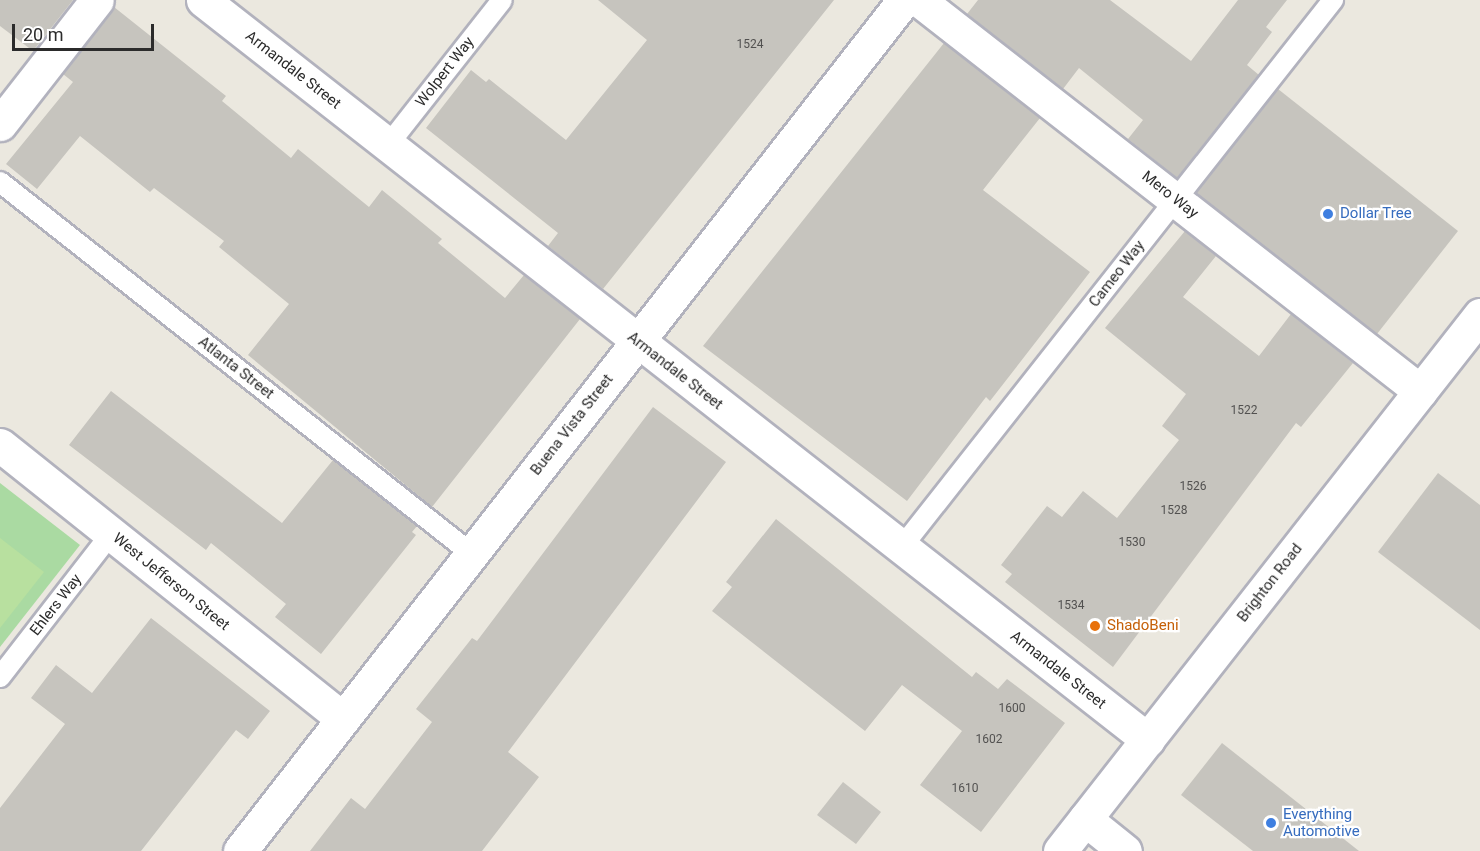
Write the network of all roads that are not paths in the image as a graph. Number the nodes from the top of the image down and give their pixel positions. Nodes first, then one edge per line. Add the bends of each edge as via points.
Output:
1 (97, 0) edge
2 (203, 0) edge
3 (502, 0) edge
4 (904, 0) edge
5 (919, 0) edge
6 (1333, 0) edge
7 (0, 124) edge
8 (388, 145) junction
9 (0, 182) edge
10 (1176, 199) junction
11 (1480, 315) edge
12 (638, 341) junction
13 (1420, 391) junction
14 (0, 445) edge
15 (111, 534) junction
16 (901, 548) junction
17 (472, 554) junction
18 (0, 677) edge
19 (343, 719) junction
20 (1148, 740) junction
21 (1085, 819) junction
22 (240, 851) edge
23 (1060, 851) edge
24 (1125, 851) edge

1 - 7 street
2 - 8 street, Armandale Street
3 - 8 lane, Wolpert Way
4 - 12 street, Buena Vista Street
5 - 10 street, Mero Way
6 - 10 lane, Cameo Way
8 - 12 street, Armandale Street
9 - 17 lane, Atlanta Street
10 - 13 street, Mero Way
10 - 16 lane, Cameo Way
11 - 13 street, Brighton Road
12 - 16 street, Armandale Street
12 - 17 street, Buena Vista Street
13 - 20 street, Brighton Road
14 - 15 street, West Jefferson Street
15 - 18 lane, Ehlers Way
15 - 19 street, West Jefferson Street
16 - 20 street, Armandale Street
17 - 19 street, Buena Vista Street
19 - 22 street, Buena Vista Street
20 - 21 street, Brighton Road
21 - 23 street, Brighton Road
21 - 24 street

